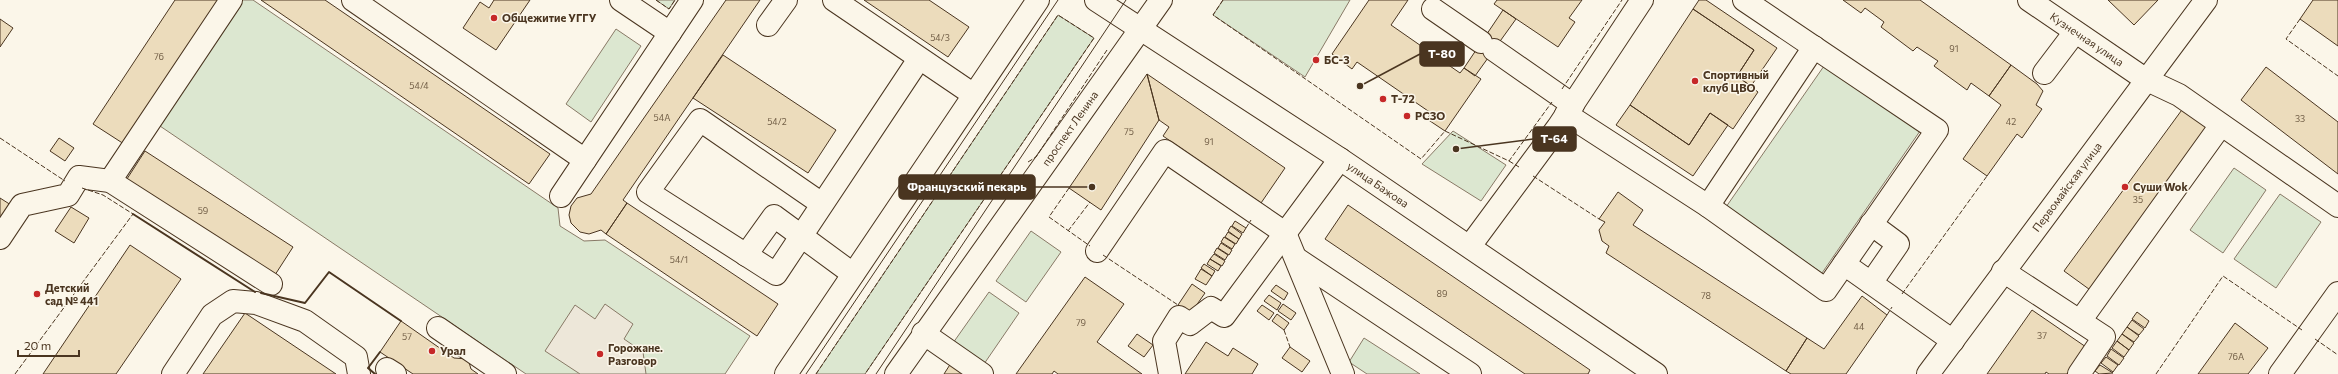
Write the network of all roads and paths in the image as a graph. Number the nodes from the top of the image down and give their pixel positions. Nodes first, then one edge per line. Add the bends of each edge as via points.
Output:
1 (231, 0) edge
2 (353, 0) edge
3 (621, 0) edge
4 (692, 0) edge
5 (786, 0) edge
6 (834, 0) edge
7 (1038, 0) edge
8 (1096, 0) edge
9 (1161, 0) edge
10 (1642, 0) edge
11 (1744, 0) edge
12 (2029, 0) edge
13 (2206, 0) edge
14 (1433, 8) dead end
15 (768, 25) dead end
16 (1140, 28) junction
17 (2075, 32) junction
18 (670, 33) junction
19 (1814, 47) junction
20 (919, 59) junction
21 (2044, 72) dead end
22 (2146, 79) junction
23 (974, 95) junction
24 (1570, 110) junction
25 (2221, 126) junction
26 (1340, 159) junction
27 (585, 160) junction
28 (110, 181) junction
29 (561, 196) dead end
30 (822, 204) junction
31 (1708, 206) junction
32 (2338, 206) edge
33 (1871, 224) junction
34 (1285, 234) junction
35 (801, 236) junction
36 (0, 238) edge
37 (1470, 246) junction
38 (1097, 251) dead end
39 (746, 255) junction
40 (1297, 259) junction
41 (1844, 264) junction
42 (2003, 270) junction
43 (853, 274) junction
44 (1871, 283) junction
45 (271, 284) dead end
46 (2338, 293) edge
47 (2080, 321) junction
48 (438, 328) dead end
49 (923, 334) junction
50 (1953, 341) junction
51 (173, 374) edge
52 (359, 374) edge
53 (506, 374) edge
54 (786, 374) edge
55 (896, 374) edge
56 (982, 374) edge
57 (1170, 374) edge
58 (1343, 374) edge
59 (1470, 374) edge
60 (1656, 374) edge
61 (1928, 374) edge
62 (2078, 374) edge
63 (2280, 374) edge

1 - 28 street
2 - 27 street
3 - 18 street
4 - 18 street
5 - 15 street
6 - 20 street
7 - 23 street
8 - 16 street, улица Бажова
9 - 16 street, проспект Ленина
10 - 24 street
11 - 19 street
12 - 17 street, Кузнечная улица
13 - 22 street, Первомайская улица
14 - 24 street
16 - 26 street, улица Бажова
16 - 49 street, проспект Ленина
17 - 21 street
17 - 22 street, Кузнечная улица
18 - 27 street
19 - 31 street
19 - 33 street via 1937,130
20 - 23 street
20 - 30 street
22 - 25 street, Кузнечная улица via 2179,94
22 - 42 street, Первомайская улица
23 - 43 street
24 - 31 street
24 - 37 street
25 - 32 street, Кузнечная улица
25 - 47 street
26 - 34 street
26 - 37 street, улица Бажова
27 - 29 street
28 - 36 street via 79,177 68,195 22,205
28 - 45 street
30 - 35 street
30 - 39 street via 700,120 648,192
31 - 41 street via 1826,290
33 - 41 street
33 - 44 street via 1898,244
34 - 38 street via 1165,151
34 - 40 street
34 - 57 street via 1224,316 1211,308 1190,324 1179,317 1164,341
35 - 39 street via 776,274
35 - 39 street via 774,216
35 - 43 street
37 - 60 street, улица Бажова
40 - 58 street
40 - 59 street
41 - 44 street
42 - 47 street
42 - 50 street, Первомайская улица
43 - 54 street
44 - 50 street
46 - 63 street
47 - 62 street via 2104,337
48 - 53 street
49 - 55 street, проспект Ленина
49 - 56 street
50 - 61 street, Первомайская улица
51 - 52 street via 212,315 233,301 256,303 305,321 356,358

